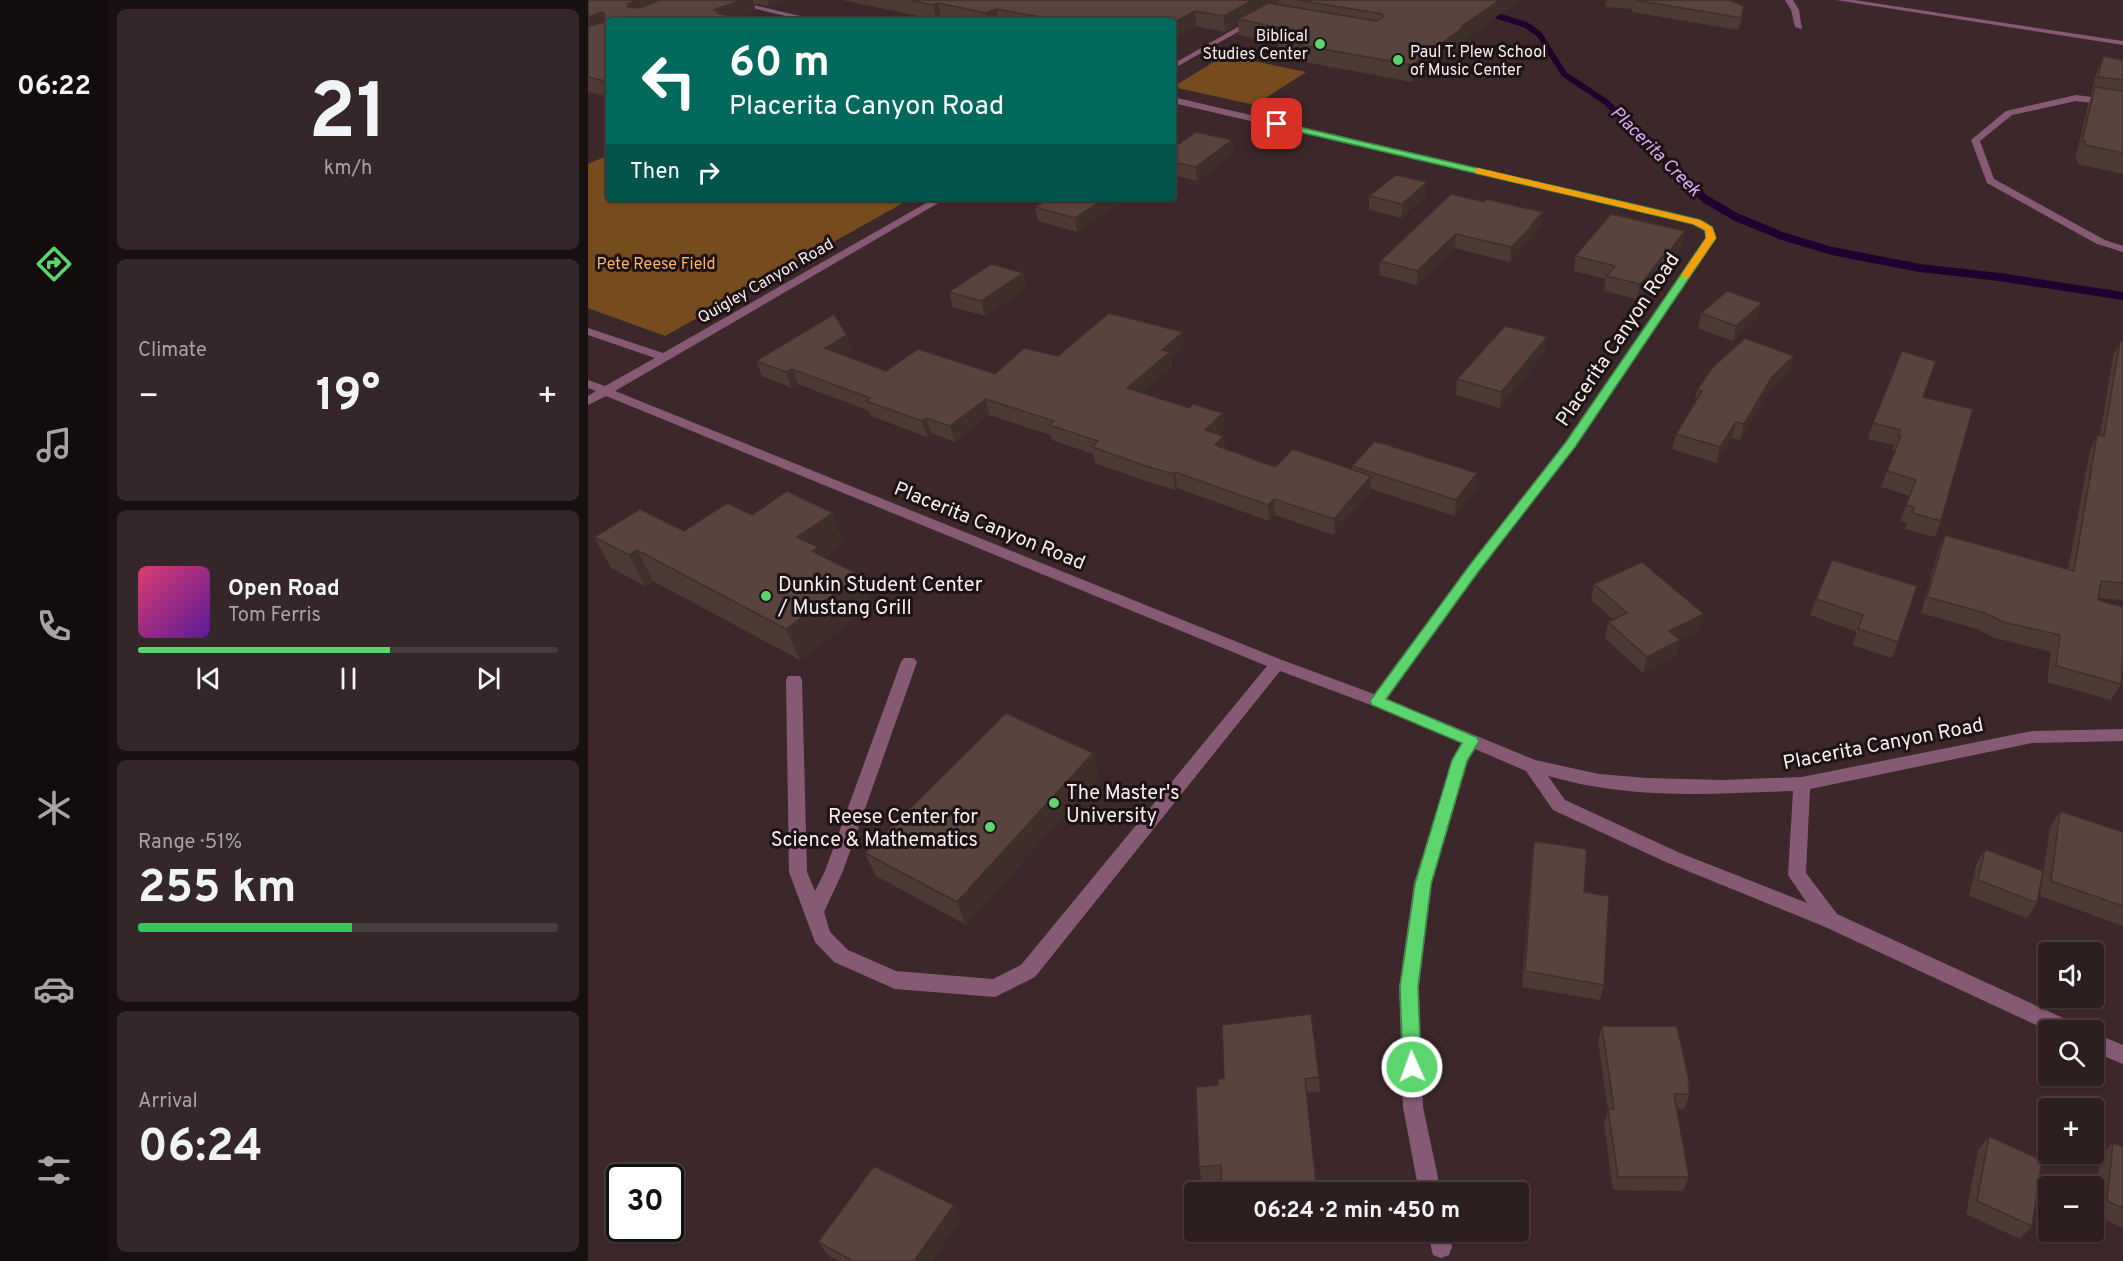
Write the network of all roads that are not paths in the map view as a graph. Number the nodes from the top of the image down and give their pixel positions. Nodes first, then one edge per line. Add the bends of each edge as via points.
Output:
1 (722, 0) edge
2 (1290, 0) edge
3 (1789, 0) edge
4 (1840, 0) edge
5 (1269, 14) junction
6 (1280, 16) edge
7 (803, 18) edge
8 (1798, 27) dead end
9 (2123, 43) edge
10 (1176, 65) edge
11 (1176, 101) edge
12 (2123, 104) edge
13 (937, 201) edge
14 (2123, 249) edge
15 (588, 331) edge
16 (663, 357) junction
17 (588, 384) edge
18 (605, 391) junction
19 (588, 400) edge
20 (909, 662) dead end
21 (1278, 664) junction
22 (794, 680) dead end
23 (1377, 701) junction
24 (2123, 735) edge
25 (1471, 741) junction
26 (1532, 766) junction
27 (1802, 784) junction
28 (815, 912) junction
29 (1830, 920) junction
30 (2045, 1020) edge
31 (2104, 1046) edge
32 (2123, 1055) edge
33 (1428, 1182) edge

1 - 7 street
2 - 5 street
3 - 8 street
4 - 9 street
5 - 6 street
5 - 10 street
11 - 23 street, Placerita Canyon Road via 1664,214 1709,229 1711,238 1571,444
12 - 14 street via 2076,98 2009,113 1975,140 1990,181 2101,242
13 - 16 street, Quigley Canyon Road
15 - 16 street
16 - 18 street, Quigley Canyon Road
17 - 18 street, Placerita Canyon Road
18 - 19 street, Quigley Canyon Road
18 - 21 street, Placerita Canyon Road
20 - 28 street via 834,871
21 - 23 street, Placerita Canyon Road
21 - 28 street via 1028,971 995,988 895,980 841,956 822,936
22 - 28 street via 798,872
23 - 25 street, Placerita Canyon Road
24 - 27 street, Placerita Canyon Road via 2032,737
25 - 26 street, Placerita Canyon Road
25 - 33 street via 1460,760 1423,884 1409,987 1413,1107
26 - 27 street, Placerita Canyon Road via 1599,781 1647,785
26 - 29 street via 1560,805 1674,858
27 - 29 street via 1797,875
29 - 30 street
31 - 32 street

